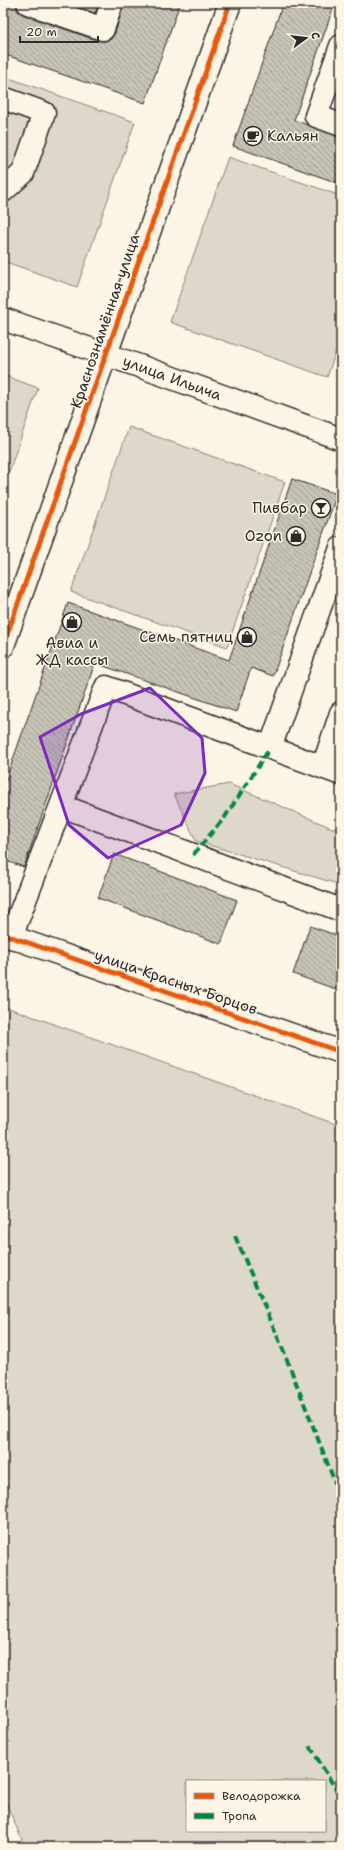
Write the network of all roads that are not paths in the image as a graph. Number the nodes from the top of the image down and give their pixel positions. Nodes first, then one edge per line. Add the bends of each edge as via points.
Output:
1 (28, 3) edge
2 (112, 3) edge
3 (230, 3) edge
4 (54, 7) edge
5 (341, 46) edge
6 (3, 98) edge
7 (341, 125) edge
8 (3, 191) edge
9 (3, 319) edge
10 (106, 355) junction
11 (341, 439) edge
12 (341, 548) edge
13 (4, 640) edge
14 (341, 713) edge
15 (270, 748) junction
16 (332, 771) edge
17 (62, 806) junction
18 (341, 910) edge
19 (7, 936) edge
20 (341, 1052) edge

1 - 4 street
2 - 4 street via 103,30
3 - 10 street, Краснознамённая улица
5 - 7 street via 316,116
6 - 8 street via 44,113 23,173
9 - 10 street, улица Ильича
10 - 11 street, улица Ильича
10 - 13 street, Краснознамённая улица
12 - 15 street
14 - 16 street
15 - 16 street
15 - 17 street via 106,687
17 - 18 street
17 - 19 street
19 - 20 street, улица Красных Борцов

